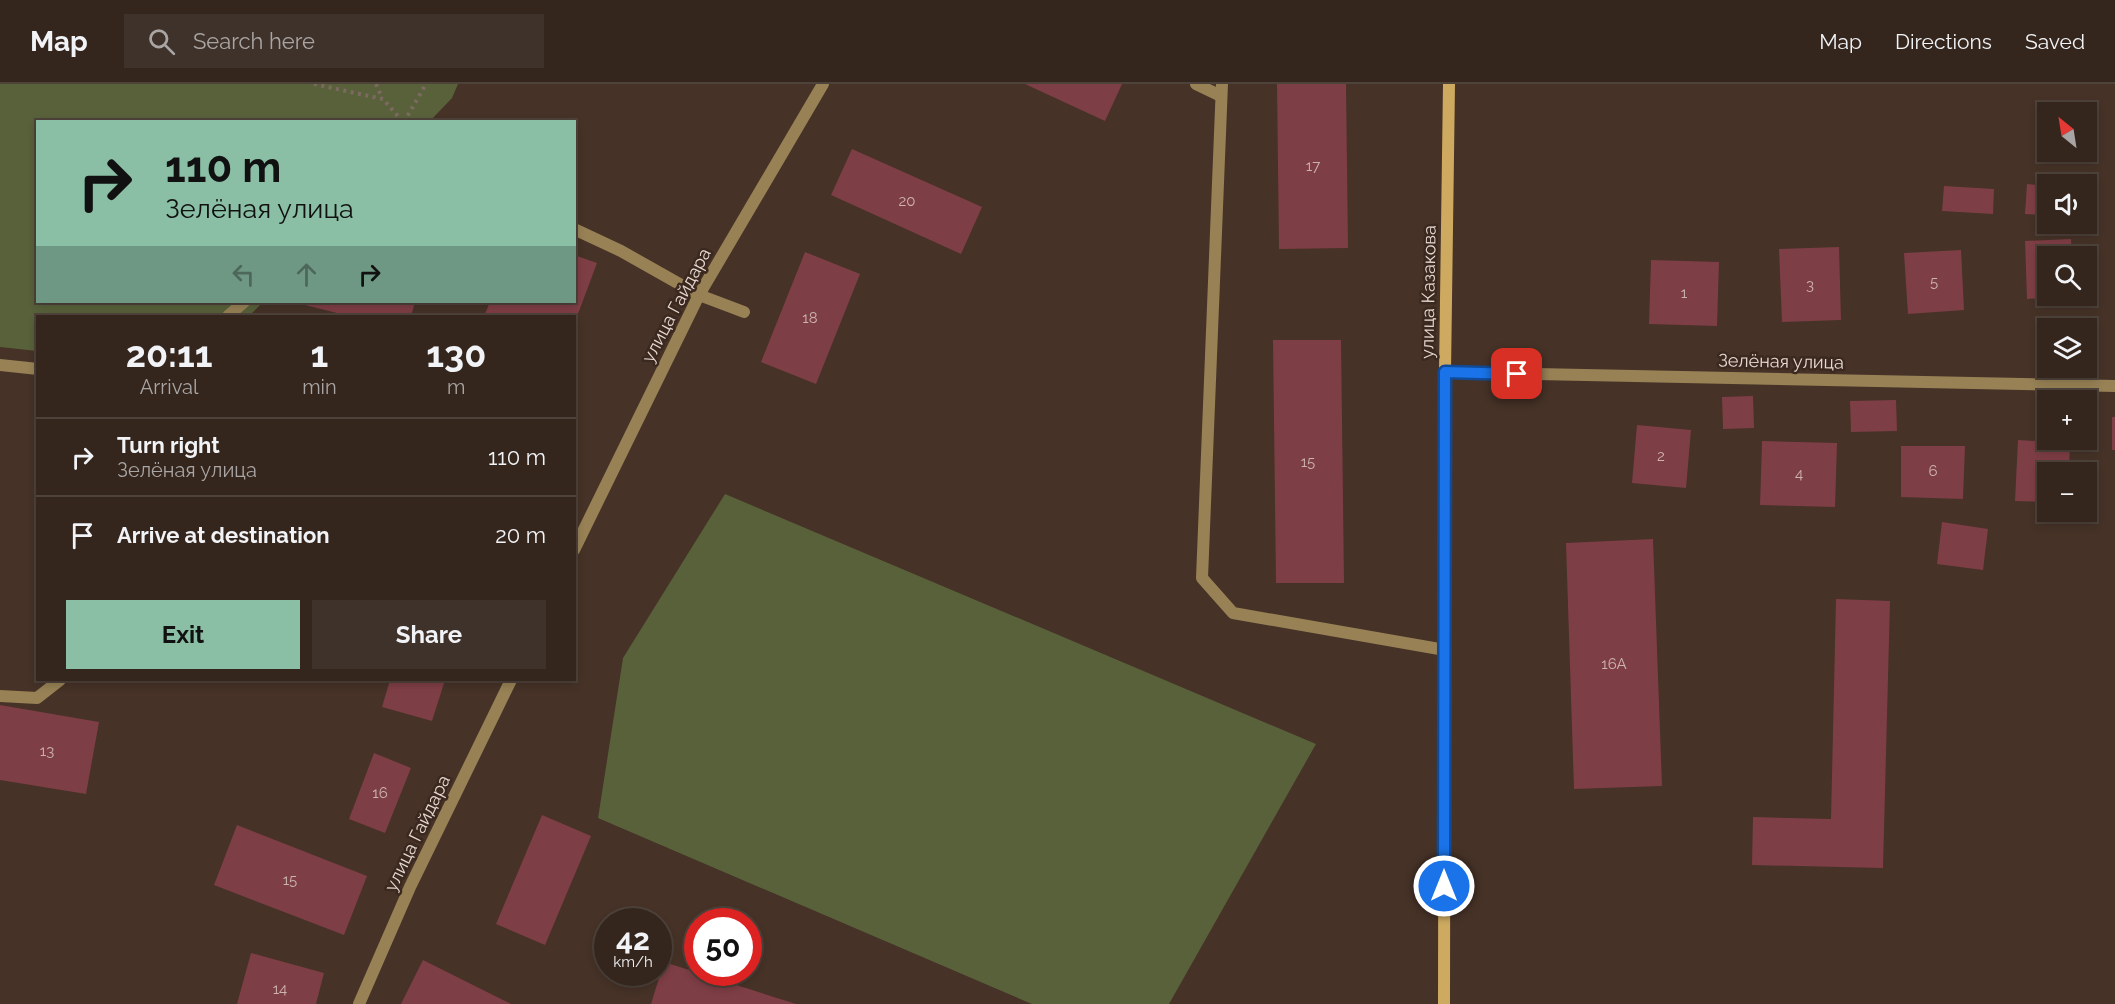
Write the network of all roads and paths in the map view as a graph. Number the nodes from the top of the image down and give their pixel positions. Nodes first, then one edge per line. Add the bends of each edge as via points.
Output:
1 (314, 84) edge
2 (376, 84) edge
3 (426, 84) edge
4 (823, 84) edge
5 (1196, 84) edge
6 (1449, 84) edge
7 (1222, 90) edge
8 (383, 99) junction
9 (402, 120) edge
10 (405, 120) edge
11 (576, 230) edge
12 (699, 295) junction
13 (243, 303) edge
14 (744, 312) dead end
15 (229, 315) edge
16 (0, 365) edge
17 (36, 369) edge
18 (1445, 372) junction
19 (2115, 386) edge
20 (576, 546) edge
21 (1445, 650) junction
22 (59, 681) edge
23 (511, 681) edge
24 (0, 696) edge
25 (359, 1004) edge
26 (1444, 1004) edge

1 - 8 path
2 - 8 path
3 - 10 path
4 - 12 street, улица Гайдара
5 - 7 street
6 - 18 main road, улица Казакова
7 - 21 street via 1202,578 1233,613
8 - 9 path
11 - 12 street
12 - 14 street
12 - 20 street, улица Гайдара
13 - 15 street
16 - 17 street
18 - 19 street, Зелёная улица
18 - 21 main road, улица Казакова
21 - 26 main road, улица Казакова
22 - 24 street via 37,698
23 - 25 street, улица Гайдара via 410,887

